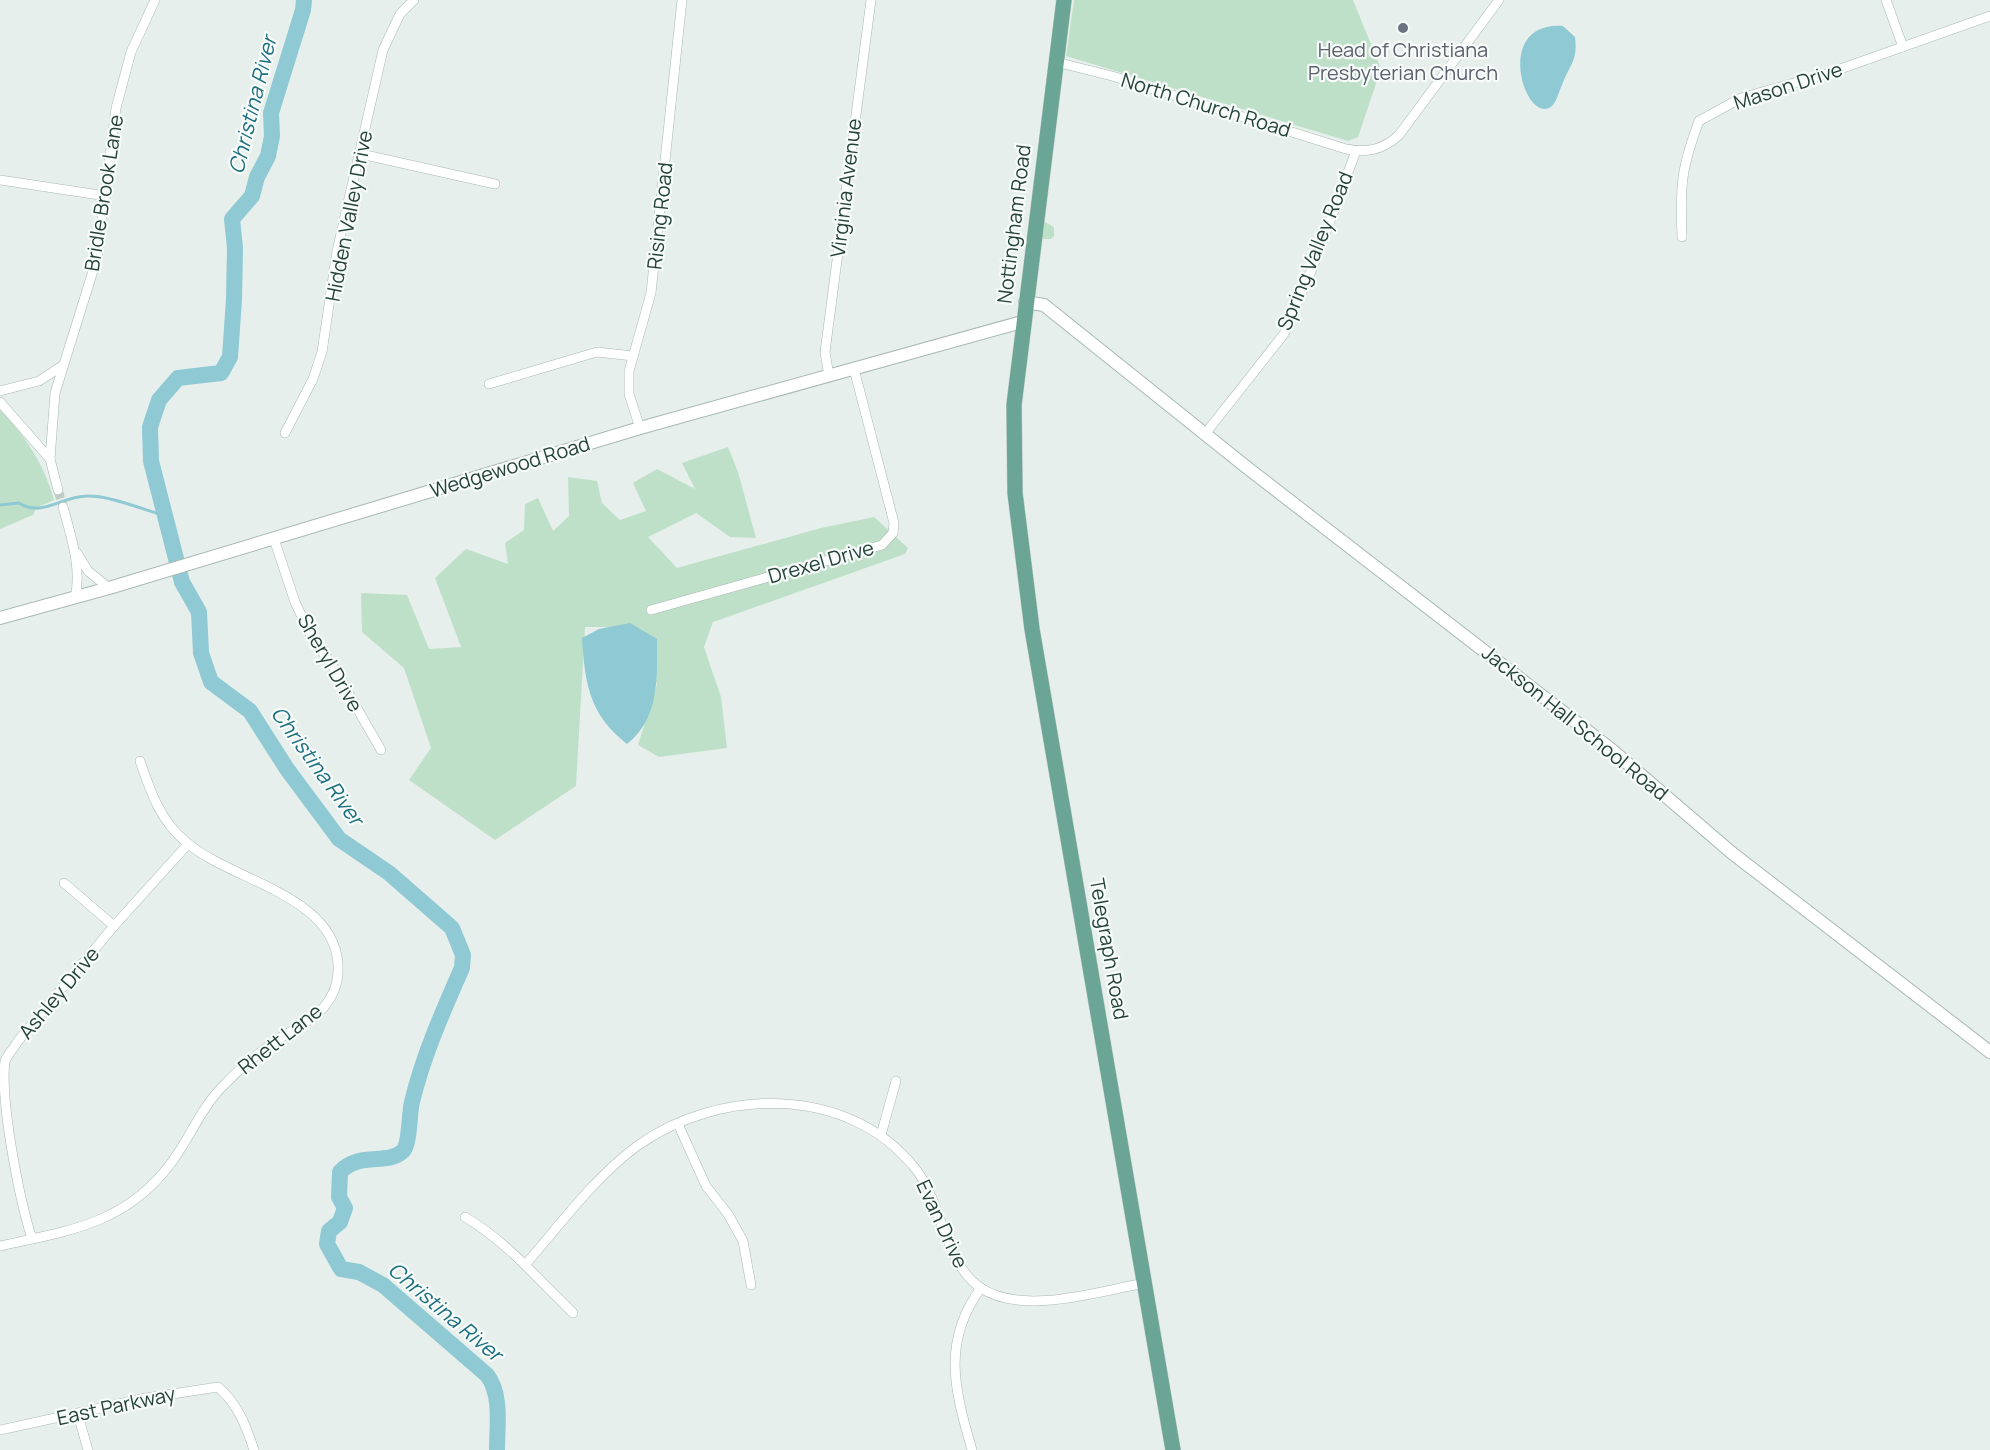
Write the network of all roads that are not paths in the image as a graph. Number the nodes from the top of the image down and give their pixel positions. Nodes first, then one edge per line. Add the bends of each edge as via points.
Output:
1 (155, 0) edge
2 (414, 0) edge
3 (682, 0) edge
4 (871, 0) edge
5 (1064, 0) edge
6 (1499, 0) edge
7 (1886, 0) edge
8 (1990, 16) edge
9 (1903, 47) junction
10 (1056, 62) junction
11 (1356, 151) junction
12 (361, 154) junction
13 (0, 180) edge
14 (495, 184) dead end
15 (106, 196) junction
16 (1682, 237) dead end
17 (1025, 302) junction
18 (1022, 322) junction
19 (633, 356) junction
20 (62, 366) junction
21 (854, 369) junction
22 (829, 376) junction
23 (489, 384) dead end
24 (0, 391) edge
25 (0, 402) edge
26 (640, 428) junction
27 (285, 433) dead end
28 (1204, 434) junction
29 (1013, 453) joint
30 (50, 459) junction
31 (58, 490) tunnel mouth
32 (63, 507) tunnel mouth
33 (274, 539) junction
34 (75, 550) junction
35 (109, 588) junction
36 (75, 598) junction
37 (651, 610) dead end
38 (0, 618) edge
39 (381, 750) dead end
40 (140, 761) dead end
41 (188, 844) junction
42 (64, 883) dead end
43 (114, 926) junction
44 (1990, 1052) edge
45 (3, 1059) edge
46 (896, 1081) dead end
47 (678, 1124) junction
48 (881, 1135) junction
49 (465, 1217) dead end
50 (32, 1239) junction
51 (0, 1246) edge
52 (525, 1265) junction
53 (1145, 1283) junction
54 (751, 1285) dead end
55 (981, 1288) junction
56 (573, 1313) dead end
57 (78, 1415) junction
58 (0, 1430) edge
59 (88, 1450) edge
60 (254, 1450) edge
61 (972, 1450) edge
62 (1173, 1450) edge

1 - 15 street, Bridle Brook Lane via 122,81
2 - 12 street, Hidden Valley Drive via 400,14 383,50
3 - 19 street, Rising Road via 653,285
4 - 22 street, Virginia Avenue via 825,352
5 - 10 main road, Nottingham Road
6 - 11 street via 1399,135 1377,150
7 - 9 street
8 - 9 street, Mason Drive
9 - 16 street, Mason Drive via 1741,98 1700,121 1685,158 1680,187
10 - 11 street, North Church Road
10 - 17 main road, Nottingham Road
11 - 28 street, Spring Valley Road via 1284,334
12 - 14 street
12 - 27 street, Hidden Valley Drive via 337,251 322,352 313,379
13 - 15 street
15 - 20 street, Bridle Brook Lane via 97,258
17 - 18 main road, Nottingham Road
17 - 28 street, Jackson Hall School Road via 1044,305
18 - 21 street, Wedgewood Road
18 - 29 main road, Nottingham Road
19 - 23 street via 597,352
19 - 26 street, Rising Road via 628,383
20 - 24 street via 39,381
20 - 30 street, Bridle Brook Lane via 52,415
21 - 22 street, Wedgewood Road
21 - 37 street, Drexel Drive via 894,524 888,540 882,545
22 - 26 street, Wedgewood Road
25 - 30 street
26 - 33 street, Wedgewood Road
28 - 44 street, Jackson Hall School Road via 1612,750 1727,848
29 - 53 main road, Telegraph Road via 1017,526 1032,629
30 - 31 street
32 - 34 street
33 - 35 street, Wedgewood Road
33 - 39 street, Sheryl Drive via 311,636
34 - 35 street via 88,571
34 - 36 street
35 - 36 street, Wedgewood Road
36 - 38 street, Wedgewood Road
40 - 41 street, Rhett Lane via 157,808
41 - 43 street, Ashley Drive
41 - 50 street, Rhett Lane via 284,896 322,922 336,949 336,987 324,1008 267,1047 219,1090 168,1168 133,1202 103,1220
42 - 43 street
43 - 45 street, Ashley Drive
45 - 50 street, Ashley Drive via 1,1109
46 - 48 street
47 - 48 street, Evan Drive via 732,1107 784,1102 834,1113
47 - 52 street, Evan Drive via 652,1136 609,1170
47 - 54 street via 706,1186 743,1241
48 - 55 street, Evan Drive via 926,1182 950,1246 968,1277
49 - 52 street
50 - 51 street, Rhett Lane
52 - 56 street
53 - 55 street, Evan Drive via 1038,1301 1000,1297
53 - 62 main road, Telegraph Road
55 - 61 street via 960,1325 954,1357 960,1409
57 - 58 street, East Parkway
57 - 59 street
57 - 60 street, East Parkway via 218,1387 245,1423

